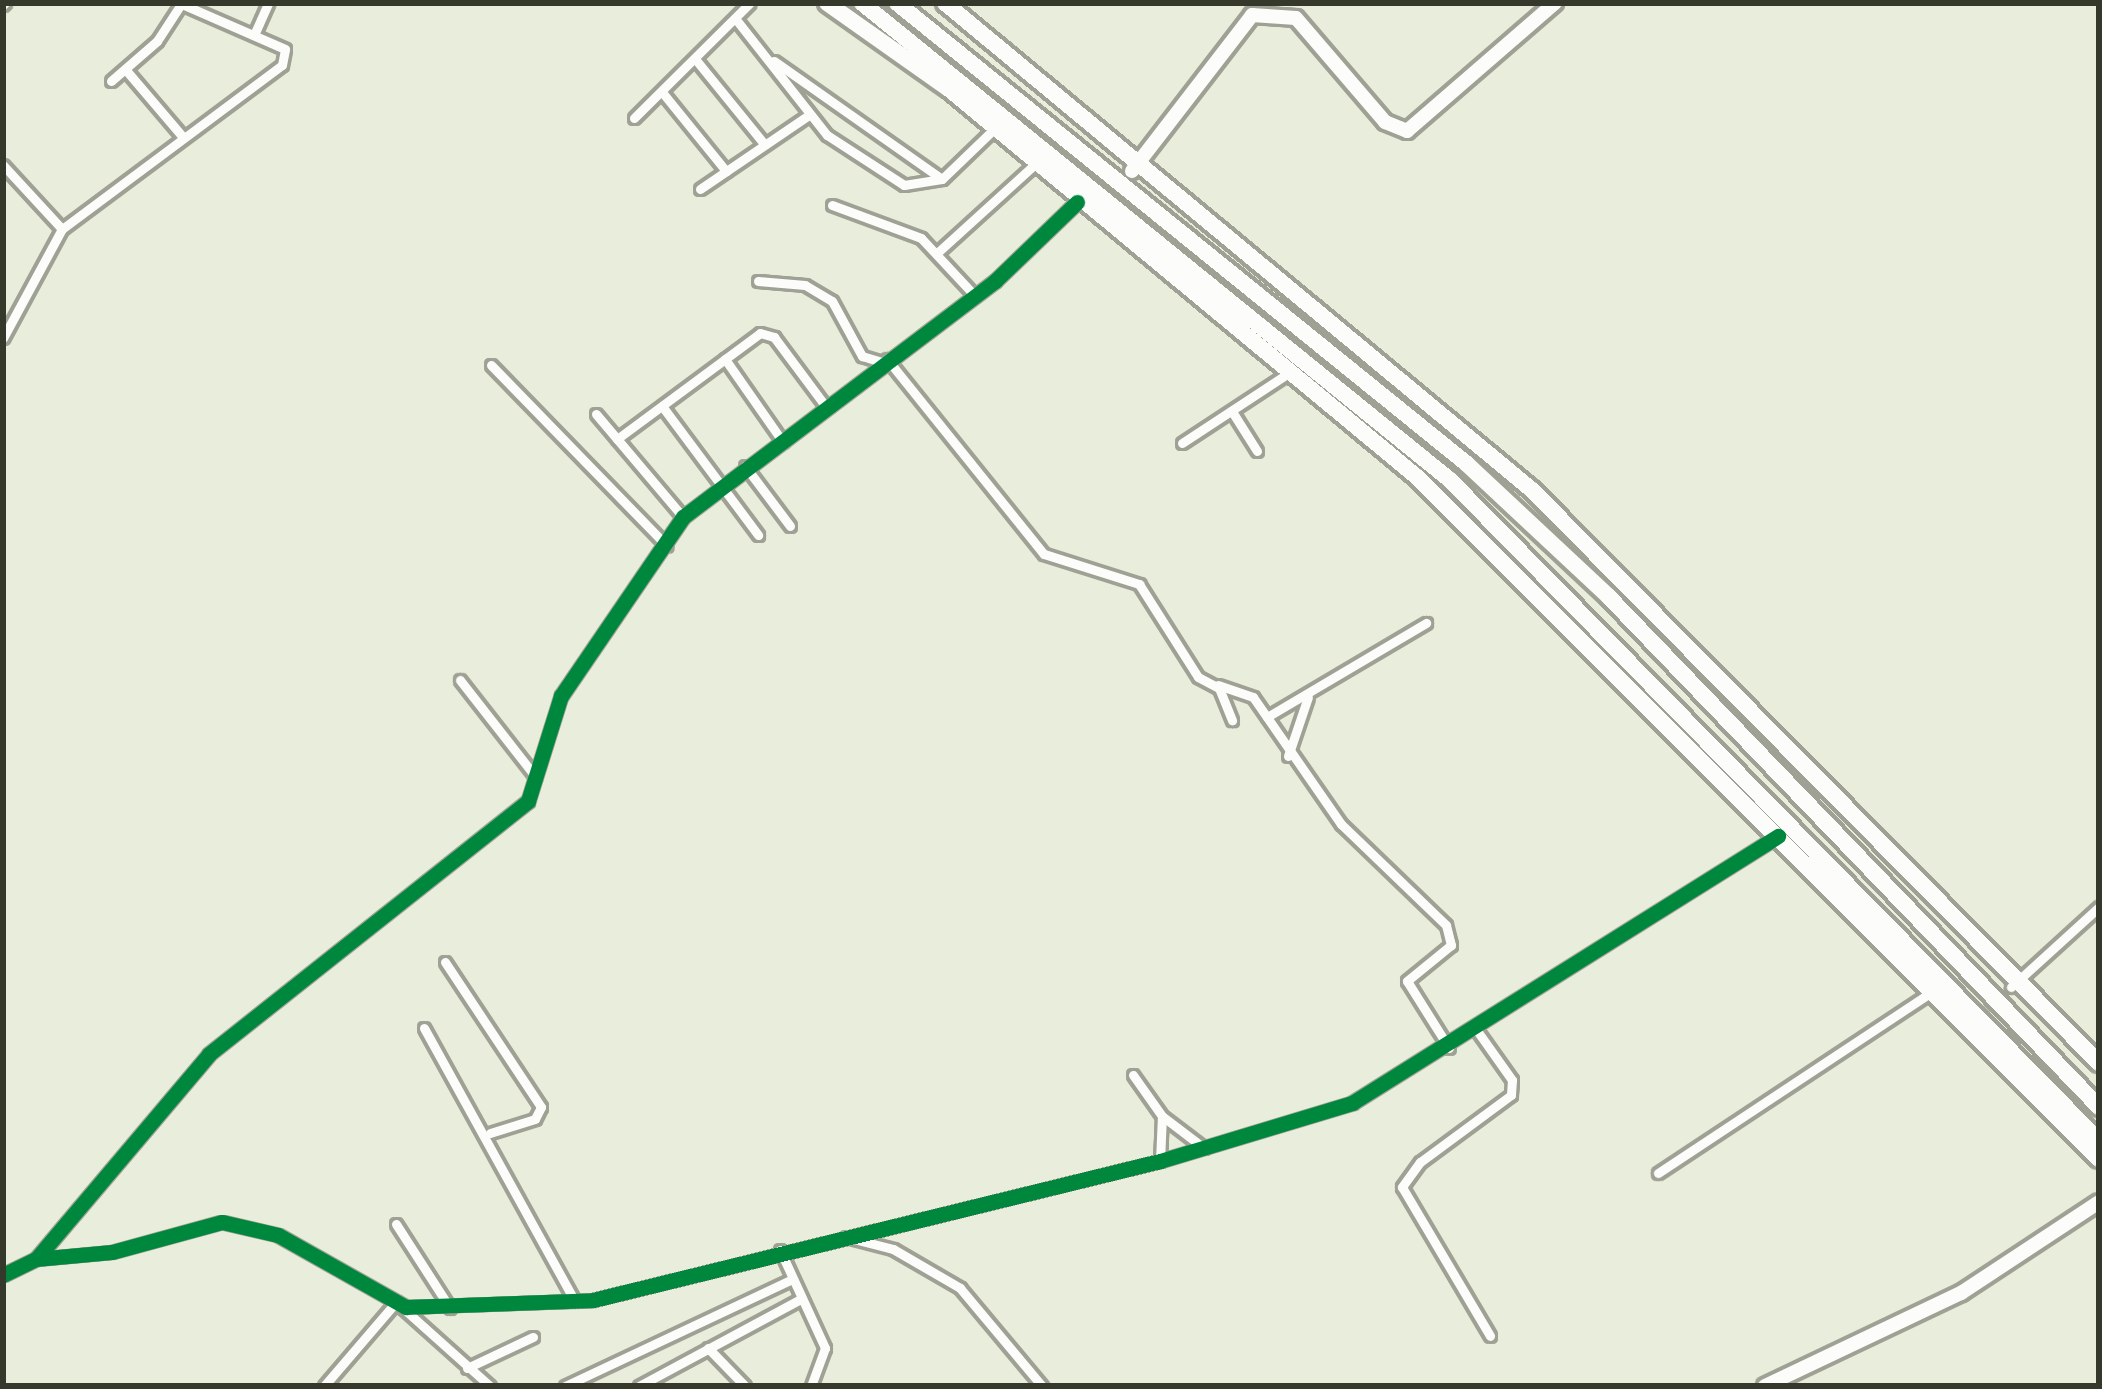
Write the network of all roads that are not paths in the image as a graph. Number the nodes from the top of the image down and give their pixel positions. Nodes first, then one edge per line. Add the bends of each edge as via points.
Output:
1 (180, 3) edge
2 (268, 3) edge
3 (750, 3) edge
4 (827, 3) edge
5 (862, 3) edge
6 (897, 3) edge
7 (945, 3) edge
8 (1555, 3) edge
9 (738, 22) junction
10 (254, 35) junction
11 (696, 60) junction
12 (774, 61) junction
13 (125, 69) junction
14 (111, 81) dead end
15 (662, 92) junction
16 (809, 115) junction
17 (634, 118) dead end
18 (993, 130) junction
19 (182, 136) junction
20 (765, 145) junction
21 (3, 165) edge
22 (1033, 166) junction
23 (1133, 167) junction
24 (726, 171) junction
25 (942, 179) junction
26 (700, 189) dead end
27 (1077, 202) junction
28 (832, 205) dead end
29 (62, 230) junction
30 (938, 253) junction
31 (758, 281) dead end
32 (975, 296) junction
33 (3, 338) edge
34 (725, 359) junction
35 (885, 361) junction
36 (490, 365) dead end
37 (1284, 376) junction
38 (824, 404) junction
39 (662, 406) junction
40 (1232, 413) junction
41 (596, 414) dead end
42 (617, 439) junction
43 (783, 442) junction
44 (1182, 443) dead end
45 (1257, 451) dead end
46 (745, 466) junction
47 (723, 483) junction
48 (683, 517) junction
49 (790, 526) dead end
50 (758, 535) dead end
51 (667, 545) junction
52 (1426, 623) dead end
53 (460, 680) dead end
54 (1213, 685) junction
55 (1308, 698) junction
56 (1267, 717) junction
57 (1232, 721) dead end
58 (1767, 730) junction
59 (1751, 744) junction
60 (1288, 756) junction
61 (535, 776) junction
62 (1778, 836) junction
63 (2099, 907) edge
64 (445, 962) dead end
65 (2016, 983) junction
66 (1931, 992) junction
67 (424, 1028) dead end
68 (1478, 1032) junction
69 (1449, 1048) junction
70 (2099, 1063) edge
71 (1133, 1075) dead end
72 (2099, 1107) edge
73 (1162, 1116) junction
74 (490, 1133) junction
75 (2099, 1141) edge
76 (1204, 1148) junction
77 (2099, 1160) edge
78 (1160, 1161) junction
79 (1658, 1173) dead end
80 (2099, 1202) edge
81 (396, 1224) dead end
82 (841, 1236) junction
83 (780, 1250) junction
84 (36, 1258) junction
85 (4, 1271) edge
86 (790, 1280) junction
87 (799, 1300) junction
88 (575, 1301) junction
89 (396, 1302) junction
90 (450, 1308) junction
91 (1490, 1336) dead end
92 (533, 1337) dead end
93 (708, 1348) junction
94 (467, 1368) junction
95 (324, 1386) edge
96 (490, 1386) edge
97 (565, 1386) edge
98 (639, 1386) edge
99 (745, 1386) edge
100 (811, 1386) edge
101 (1042, 1386) edge
102 (1765, 1386) edge

1 - 10 street
1 - 13 street
2 - 10 street
3 - 9 street
4 - 18 highway
5 - 75 highway via 1450,480
6 - 59 highway via 1467,464
7 - 23 highway
8 - 23 street via 1407,131 1385,122 1296,17 1252,15
9 - 11 street
9 - 12 street
10 - 19 street via 285,49 282,65
11 - 15 street
11 - 20 street
12 - 16 street
12 - 25 street
13 - 14 street
13 - 19 street
15 - 17 street
15 - 24 street
16 - 20 street
16 - 25 street via 838,146 904,185
18 - 22 highway
18 - 25 street
19 - 29 street
20 - 24 street
21 - 29 street
22 - 27 highway
22 - 30 street
23 - 58 highway via 1532,490
24 - 26 street
27 - 32 street
27 - 37 highway
28 - 30 street
29 - 33 street
30 - 32 street
31 - 35 street via 805,285 832,301 862,356
32 - 35 street
34 - 38 street via 760,333 774,337
34 - 39 street
34 - 43 street
35 - 38 street
35 - 54 street via 1043,554 1139,584 1198,677
36 - 51 street via 526,410 567,433
37 - 40 street
37 - 62 highway via 1417,477
38 - 43 street
39 - 42 street
39 - 47 street
40 - 44 street
40 - 45 street
41 - 42 street
42 - 48 street
43 - 46 street
46 - 47 street
46 - 49 street
47 - 48 street
47 - 50 street
48 - 51 street
51 - 61 street via 561,696
52 - 55 street
53 - 61 street
54 - 56 street via 1240,688
54 - 57 street
55 - 56 street
55 - 60 street
56 - 60 street
58 - 59 highway
58 - 65 highway
59 - 72 highway
60 - 69 street via 1341,824 1446,926 1451,945 1407,981
61 - 84 street via 528,801 209,1054
62 - 66 highway
62 - 68 street
63 - 65 street
64 - 74 street via 541,1108 535,1119
65 - 70 highway
66 - 77 highway
66 - 79 street
67 - 74 street
68 - 69 street
68 - 91 street via 1508,1072 1511,1095 1402,1187
69 - 76 street via 1352,1103
71 - 73 street
73 - 76 street
73 - 78 street
74 - 88 street
76 - 78 street
78 - 82 street
80 - 102 street via 1961,1293
81 - 90 street
82 - 83 street
82 - 101 street via 893,1249 960,1288
83 - 86 street
83 - 88 street
84 - 85 street
84 - 89 street via 112,1252 222,1222 278,1235
86 - 87 street
86 - 97 street
87 - 93 street
87 - 100 street via 825,1348
88 - 90 street
89 - 90 street
89 - 94 street
89 - 95 street
92 - 94 street
93 - 98 street
93 - 99 street
94 - 96 street

